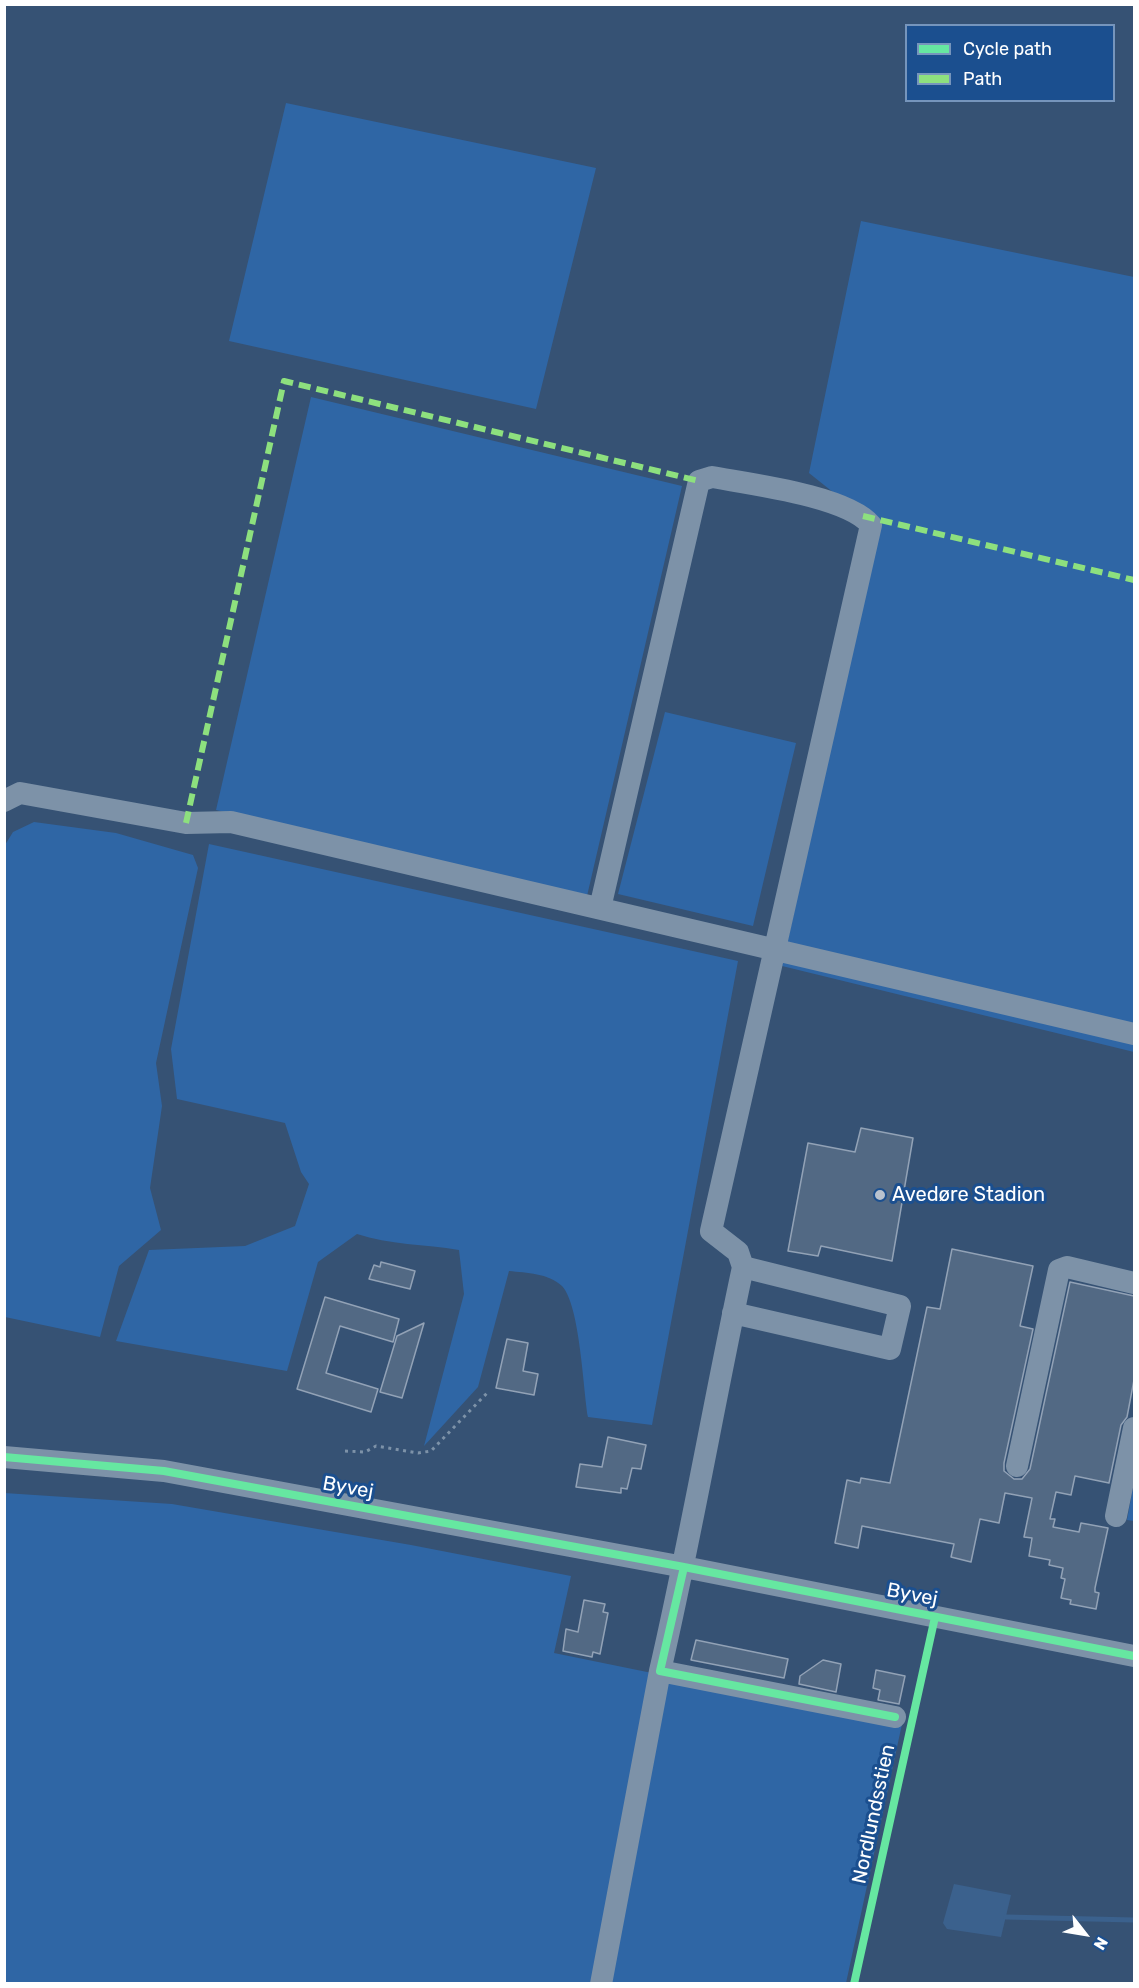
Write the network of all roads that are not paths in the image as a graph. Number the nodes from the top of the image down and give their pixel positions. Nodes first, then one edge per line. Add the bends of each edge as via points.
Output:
1 (4, 801) edge
2 (600, 908) junction
3 (775, 948) junction
4 (1134, 1034) edge
5 (743, 1267) junction
6 (1134, 1283) edge
7 (733, 1313) junction
8 (1134, 1428) edge
9 (4, 1457) edge
10 (1017, 1466) dead end
11 (1116, 1516) dead end
12 (684, 1566) junction
13 (1134, 1656) edge
14 (660, 1671) junction
15 (895, 1717) dead end
16 (601, 1983) edge

1 - 2 street via 20,793 186,823 231,822
2 - 3 street
2 - 3 street via 699,481 712,477 800,492 863,516 871,525
3 - 4 street
3 - 5 street via 711,1231 738,1252
5 - 7 street
5 - 7 street via 900,1306 890,1349
6 - 10 street via 1067,1268 1059,1270
7 - 12 street
8 - 11 street
9 - 12 street, Byvej via 164,1471
12 - 13 street, Byvej
12 - 14 street
14 - 15 street
14 - 16 street

